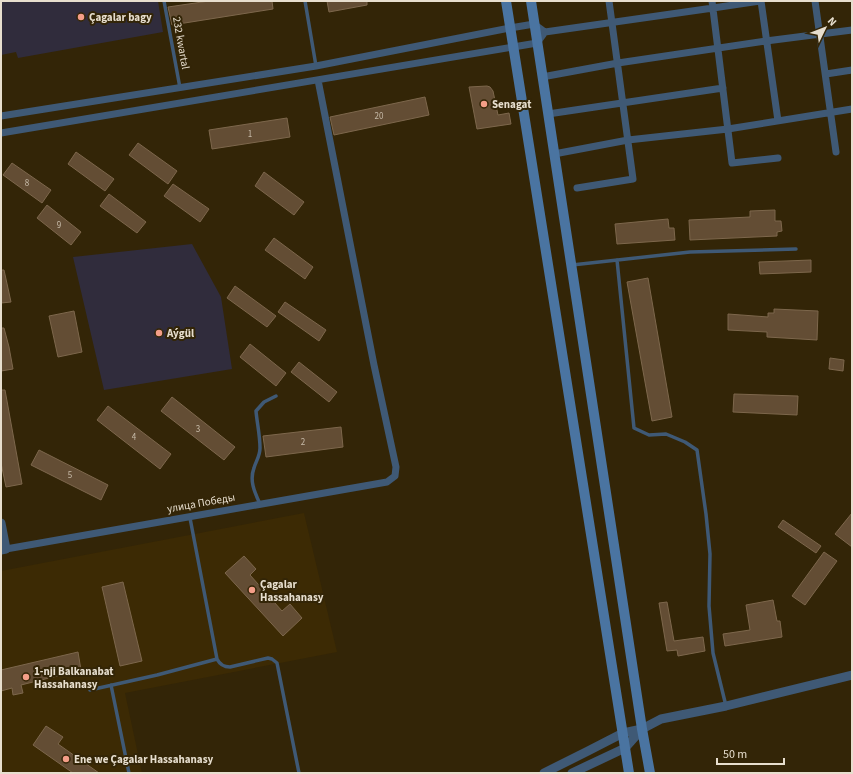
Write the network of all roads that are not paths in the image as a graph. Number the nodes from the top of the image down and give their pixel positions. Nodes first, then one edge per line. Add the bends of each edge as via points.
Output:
1 (164, 1) edge
2 (305, 1) edge
3 (506, 1) edge
4 (531, 1) edge
5 (610, 1) edge
6 (760, 1) edge
7 (815, 1) edge
8 (713, 5) edge
9 (612, 23) junction
10 (534, 24) junction
11 (510, 28) junction
12 (852, 30) edge
13 (545, 32) junction
14 (820, 34) junction
15 (766, 41) junction
16 (537, 43) junction
17 (513, 47) junction
18 (718, 49) junction
19 (618, 63) junction
20 (316, 66) junction
21 (852, 70) edge
22 (826, 74) junction
23 (542, 77) junction
24 (318, 80) junction
25 (180, 88) junction
26 (723, 88) junction
27 (623, 102) junction
28 (852, 109) edge
29 (831, 113) junction
30 (548, 114) junction
31 (1, 116) edge
32 (778, 121) junction
33 (728, 128) junction
34 (1, 133) edge
35 (628, 140) junction
36 (836, 152) dead end
37 (554, 154) junction
38 (778, 158) dead end
39 (577, 188) dead end
40 (796, 249) dead end
41 (617, 260) junction
42 (571, 265) junction
43 (276, 396) dead end
44 (260, 504) junction
45 (190, 518) junction
46 (1, 523) edge
47 (3, 550) edge
48 (217, 659) junction
49 (852, 675) edge
50 (111, 686) junction
51 (90, 690) dead end
52 (726, 706) junction
53 (642, 729) junction
54 (623, 733) junction
55 (625, 748) junction
56 (129, 773) edge
57 (299, 773) edge
58 (544, 773) edge
59 (572, 773) edge
60 (629, 773) edge
61 (650, 773) edge

1 - 25 lane, 232 kwartal
2 - 20 lane
3 - 11 main road
4 - 10 main road
5 - 9 street
6 - 8 street
6 - 15 street
7 - 14 street
8 - 9 street
8 - 18 street
9 - 13 street
9 - 19 street
10 - 11 street
10 - 13 street
10 - 16 main road
11 - 17 main road
11 - 20 street
12 - 14 street
13 - 16 street
14 - 15 street
14 - 22 street
15 - 18 street
15 - 32 street
16 - 17 street
16 - 23 main road
17 - 24 street
17 - 54 main road
18 - 19 street
18 - 26 street
19 - 23 street
19 - 27 street
20 - 25 street
21 - 22 street
22 - 29 street
23 - 30 main road
24 - 34 street
24 - 44 street, улица Победы via 396,467 395,476 387,482
25 - 31 street
26 - 27 street
26 - 33 street
27 - 30 street
27 - 35 street
28 - 29 street
29 - 32 street
29 - 36 street
30 - 37 main road
32 - 33 street
33 - 35 street
33 - 38 street via 732,163
35 - 37 street
35 - 39 street via 633,179
37 - 42 main road
40 - 41 lane via 690,252
41 - 42 lane
41 - 52 lane via 634,428 649,435 666,434 697,450 710,554 709,606 713,653
42 - 53 main road
43 - 44 lane via 264,402 256,411 260,449 252,485
44 - 45 street, улица Победы
45 - 47 street, улица Победы
45 - 48 lane
46 - 47 street
48 - 50 lane
48 - 57 lane via 225,667 268,658 277,663
49 - 52 street
50 - 51 lane
50 - 56 lane
52 - 53 street via 661,719
53 - 54 street
53 - 55 street
53 - 61 main road
54 - 55 main road
54 - 58 street
55 - 59 street
55 - 60 main road

